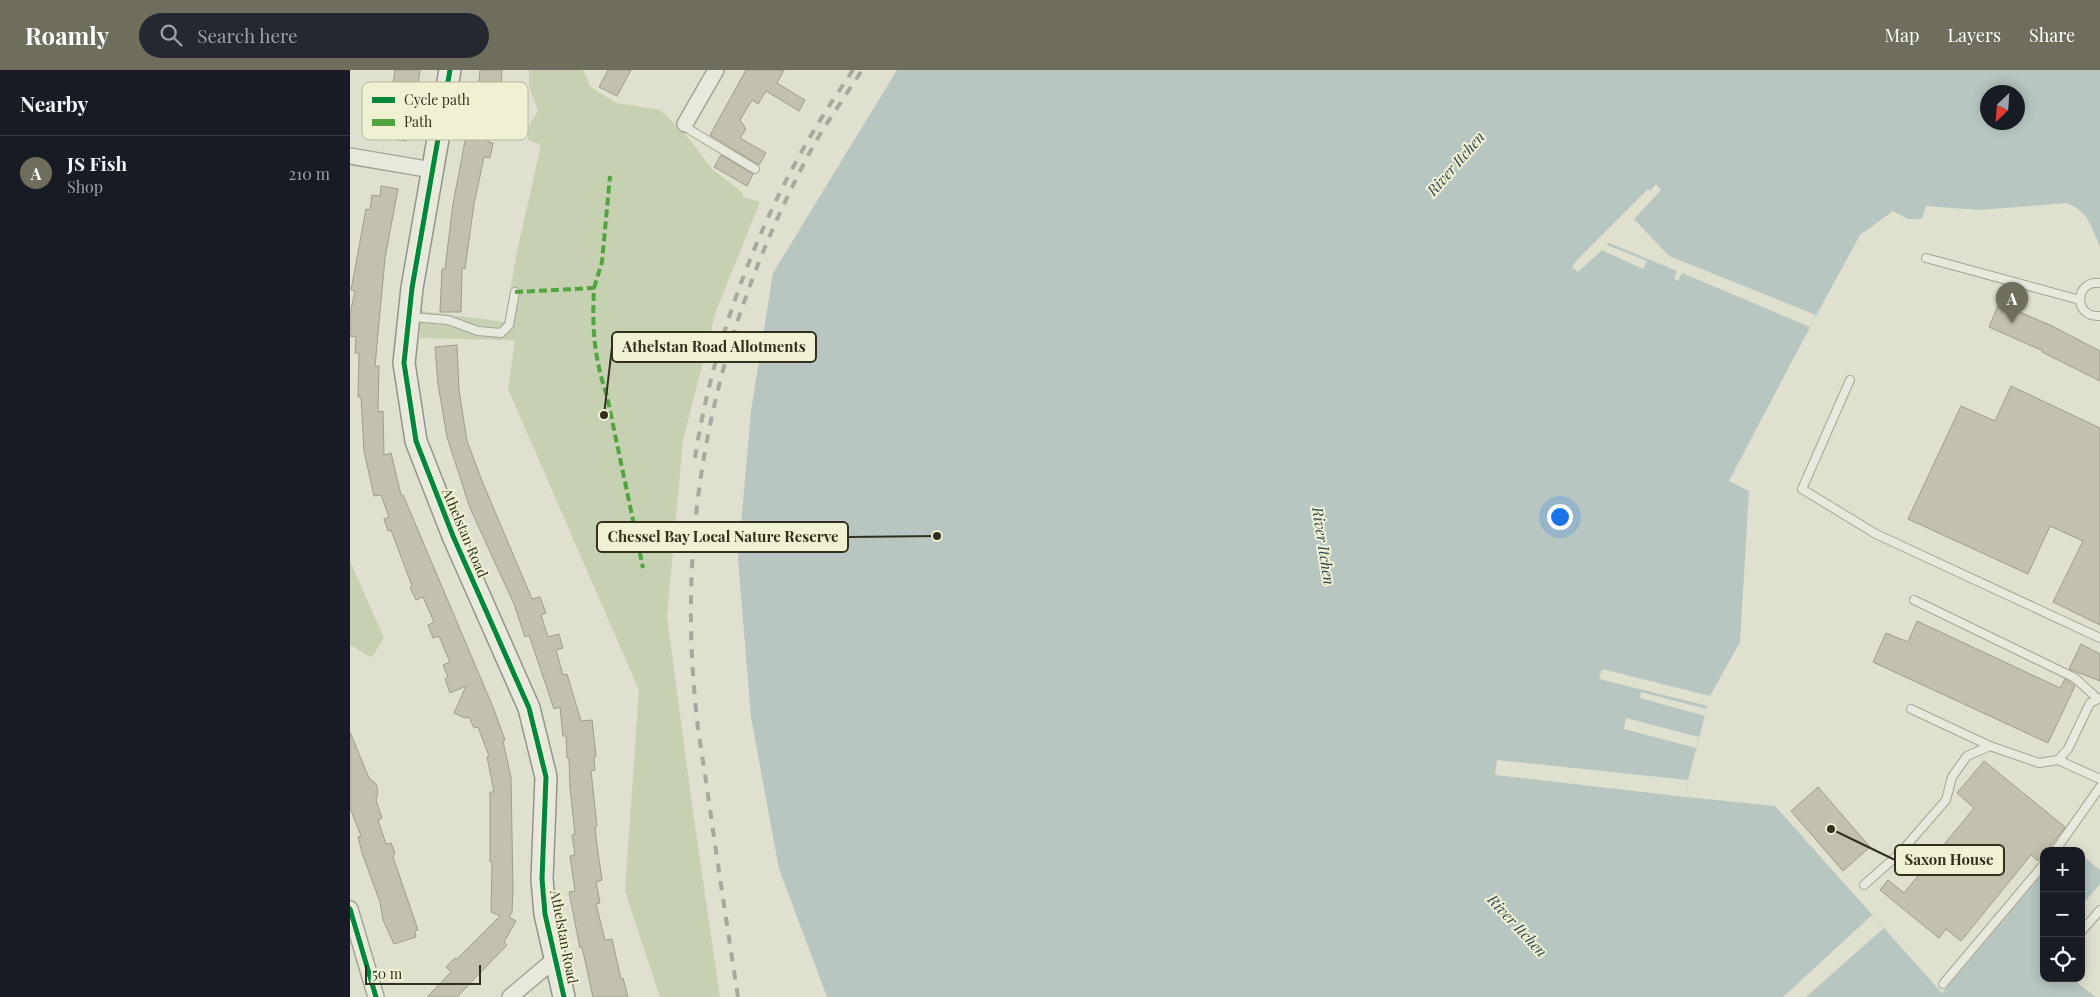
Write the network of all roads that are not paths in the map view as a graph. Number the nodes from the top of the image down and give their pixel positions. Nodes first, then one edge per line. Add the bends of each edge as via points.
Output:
1 (716, 70) edge
2 (684, 124) joint
3 (437, 140) edge
4 (350, 156) edge
5 (755, 169) dead end
6 (432, 170) junction
7 (1926, 258) dead end
8 (2100, 283) edge
9 (514, 292) dead end
10 (2080, 300) junction
11 (409, 316) junction
12 (2100, 316) edge
13 (1850, 380) dead end
14 (1914, 600) dead end
15 (2100, 638) edge
16 (2099, 699) edge
17 (1911, 709) dead end
18 (1990, 746) junction
19 (2058, 760) junction
20 (2100, 779) edge
21 (2100, 787) edge
22 (2058, 847) edge
23 (2040, 869) edge
24 (1864, 885) dead end
25 (350, 909) edge
26 (2100, 910) edge
27 (2085, 927) edge
28 (556, 960) junction
29 (1943, 984) dead end
30 (376, 997) edge
31 (510, 997) edge
32 (564, 997) edge

1 - 2 street
2 - 5 lane
3 - 6 street, Athelstan Road
4 - 6 street
6 - 11 street, Athelstan Road
7 - 10 lane
8 - 10 lane via 2084,288
9 - 11 lane via 509,325 501,333 478,331 448,320
10 - 12 lane via 2087,314
11 - 28 street, Athelstan Road via 404,363 416,441 453,536 529,708 546,777 542,879 545,914
13 - 15 lane via 1802,489 1876,534
14 - 16 lane via 2075,678
16 - 19 lane via 2090,703 2068,749
17 - 18 lane
18 - 19 lane via 2039,763
18 - 24 lane via 1967,756 1952,777 1946,800 1900,853
19 - 20 lane
21 - 22 lane
23 - 29 lane
25 - 30 street
26 - 27 lane
28 - 31 street
28 - 32 street, Athelstan Road

